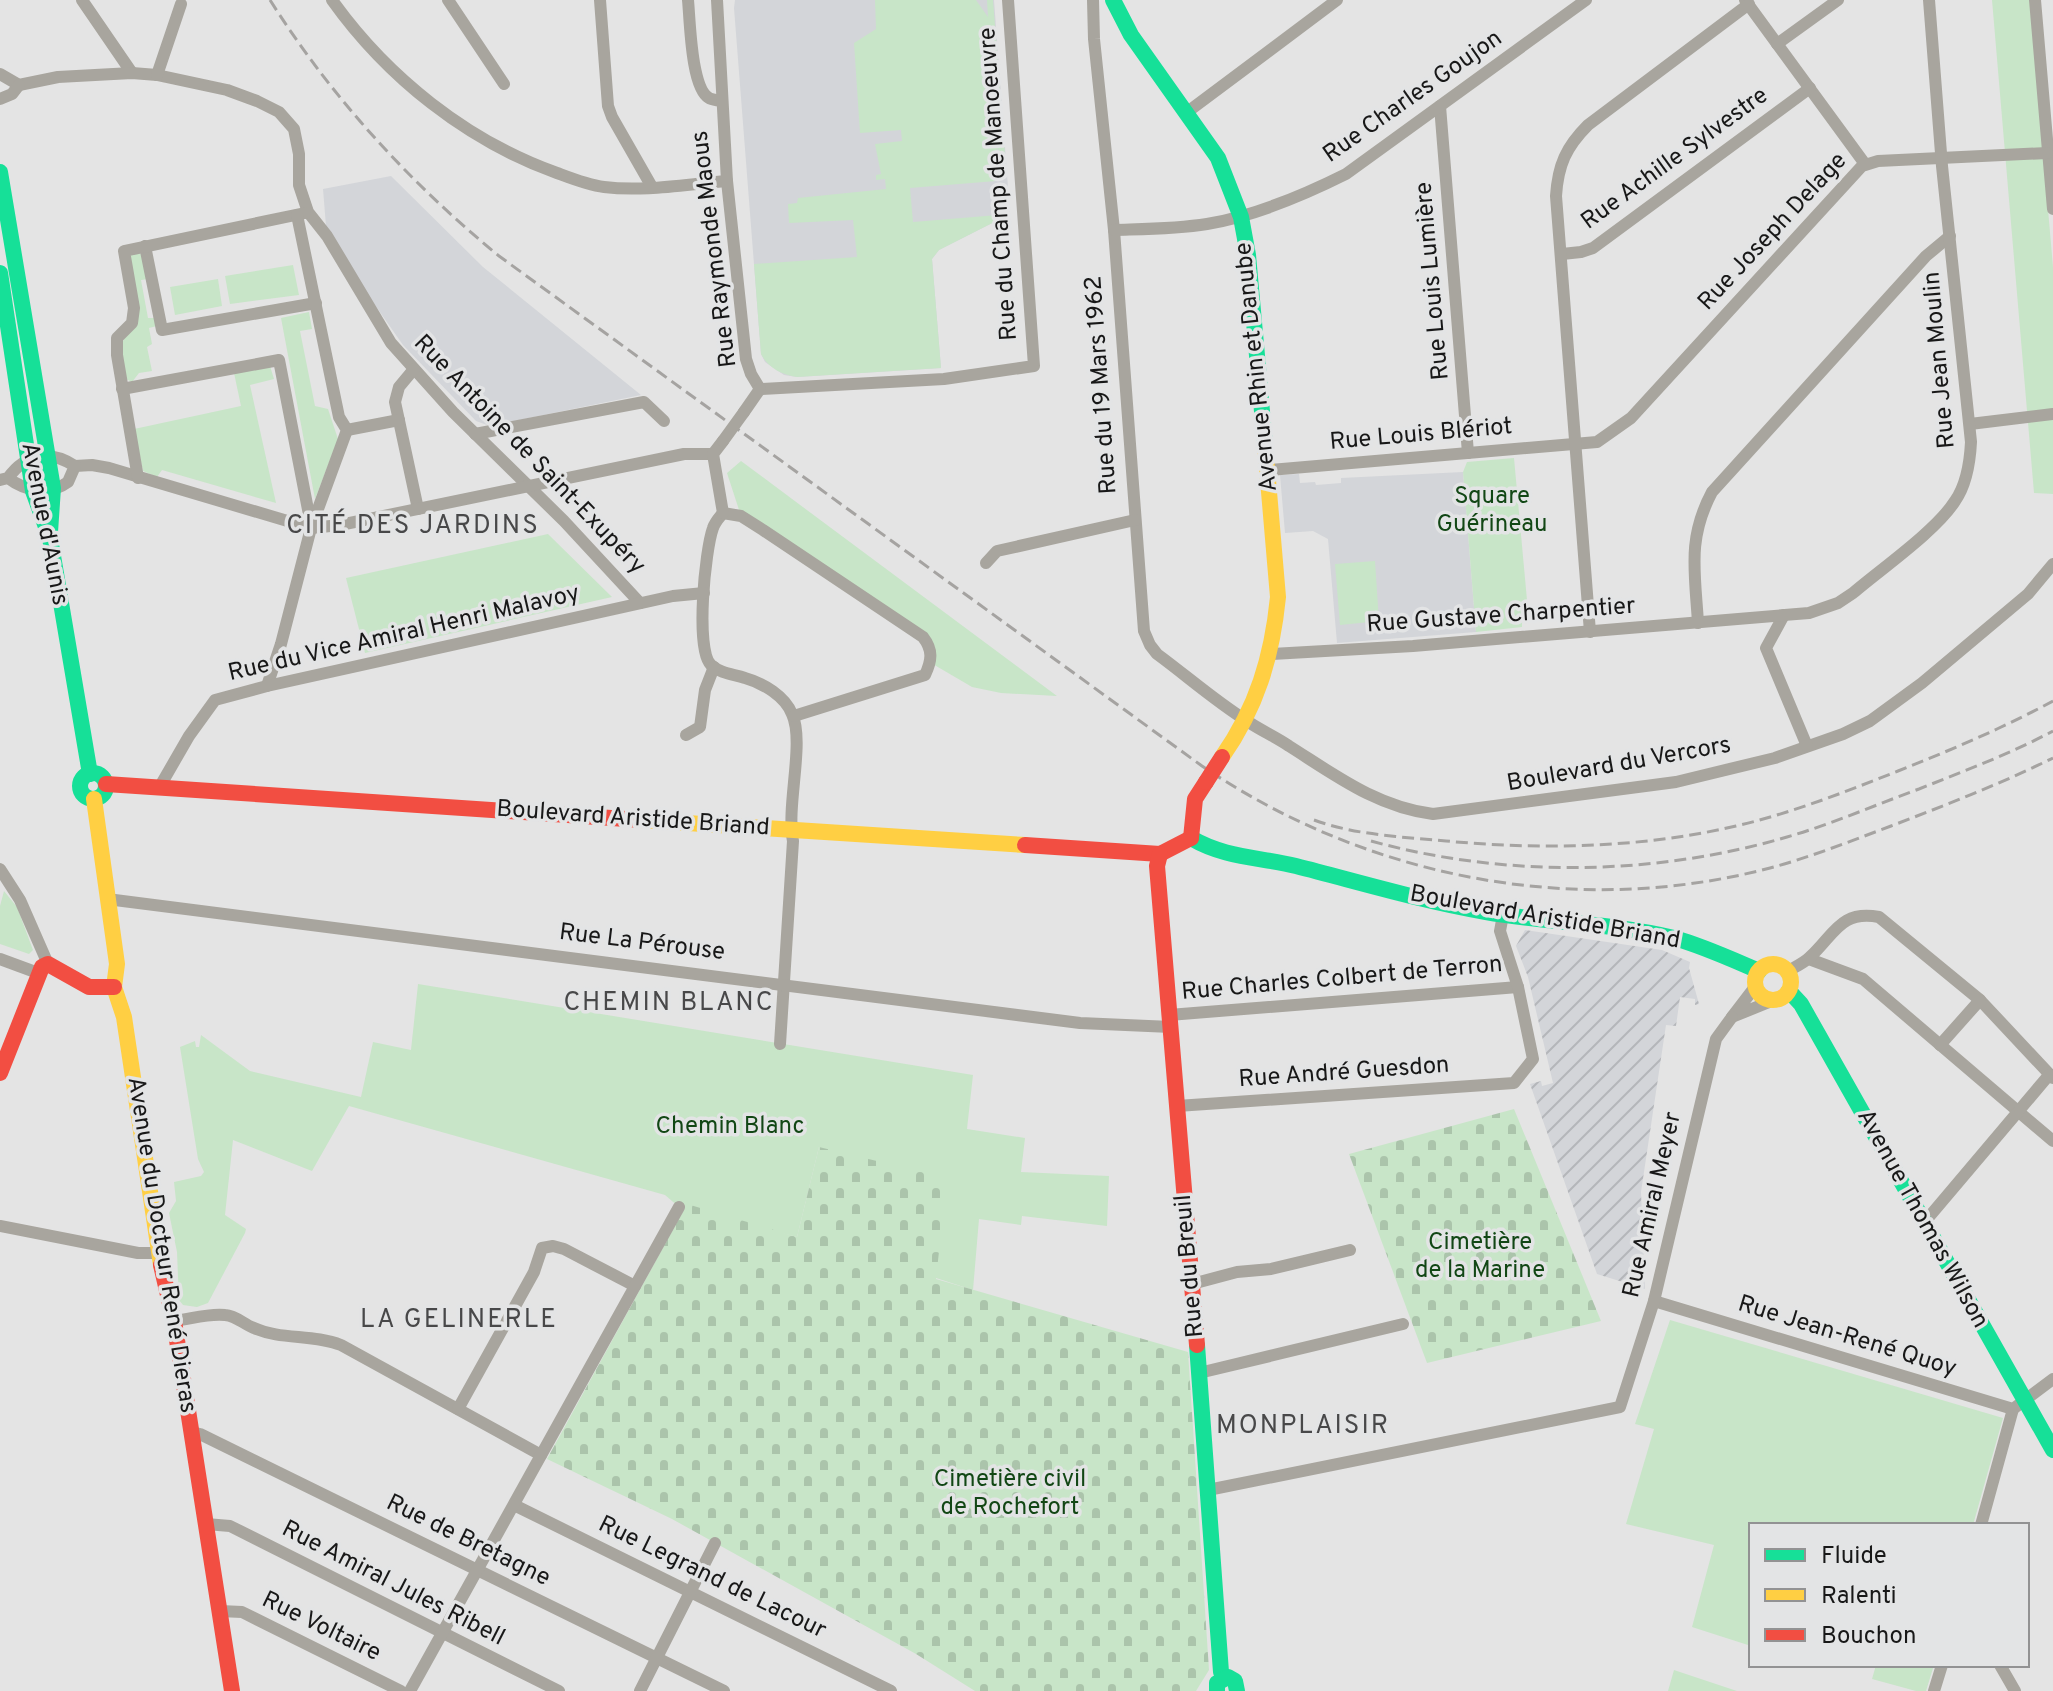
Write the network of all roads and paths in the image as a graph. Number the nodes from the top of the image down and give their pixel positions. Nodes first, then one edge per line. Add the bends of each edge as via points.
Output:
1 (82, 0) edge
2 (332, 0) edge
3 (448, 0) edge
4 (600, 0) edge
5 (688, 0) edge
6 (717, 0) edge
7 (1008, 0) edge
8 (1093, 0) edge
9 (1113, 0) edge
10 (1337, 0) edge
11 (1586, 0) edge
12 (1838, 0) edge
13 (1929, 0) edge
14 (2035, 0) edge
15 (1747, 2) edge
16 (181, 4) dead end
17 (1777, 44) junction
18 (132, 73) junction
19 (0, 74) edge
20 (157, 75) junction
21 (504, 84) dead end
22 (19, 85) junction
23 (1810, 88) junction
24 (0, 99) edge
25 (721, 101) junction
26 (1440, 106) junction
27 (1186, 113) junction
28 (2047, 153) junction
29 (1942, 157) junction
30 (1865, 164) junction
31 (0, 172) edge
32 (727, 181) junction
33 (652, 187) junction
34 (2053, 209) edge
35 (302, 214) junction
36 (1241, 217) junction
37 (1114, 230) junction
38 (1950, 236) junction
39 (145, 246) junction
40 (1562, 254) junction
41 (0, 273) edge
42 (316, 303) junction
43 (414, 369) junction
44 (122, 389) junction
45 (760, 389) junction
46 (2053, 414) edge
47 (399, 420) junction
48 (664, 421) dead end
49 (1970, 424) junction
50 (347, 430) junction
51 (475, 434) junction
52 (1577, 444) junction
53 (1468, 453) junction
54 (713, 454) junction
55 (47, 456) junction
56 (29, 459) junction
57 (75, 466) junction
58 (1269, 470) junction
59 (138, 478) junction
60 (4, 479) edge
61 (530, 487) junction
62 (53, 488) junction
63 (33, 491) junction
64 (418, 509) junction
65 (723, 513) junction
66 (1135, 520) junction
67 (311, 528) junction
68 (50, 538) junction
69 (986, 563) dead end
70 (2053, 564) edge
71 (704, 593) junction
72 (640, 603) junction
73 (1784, 615) junction
74 (1734, 620) joint
75 (1698, 623) junction
76 (1590, 632) junction
77 (1272, 654) junction
78 (714, 667) junction
79 (267, 686) junction
80 (794, 716) junction
81 (1245, 720) junction
82 (686, 735) dead end
83 (1807, 746) junction
84 (90, 774) junction
85 (106, 784) junction
86 (159, 788) junction
87 (94, 799) junction
88 (791, 830) junction
89 (1191, 838) junction
90 (1160, 854) junction
91 (1, 873) edge
92 (107, 899) junction
93 (1503, 915) junction
94 (0, 959) edge
95 (1809, 959) junction
96 (43, 968) junction
97 (1788, 971) junction
98 (1757, 979) junction
99 (784, 983) junction
100 (114, 987) junction
101 (1518, 987) junction
102 (1789, 991) junction
103 (1774, 1000) junction
104 (1980, 1000) junction
105 (1732, 1017) junction
106 (1170, 1021) junction
107 (780, 1044) dead end
108 (1940, 1045) junction
109 (0, 1073) edge
110 (2051, 1076) edge
111 (1177, 1106) junction
112 (2018, 1112) junction
113 (2053, 1141) edge
114 (679, 1207) dead end
115 (1923, 1224) junction
116 (0, 1226) edge
117 (1350, 1250) dead end
118 (158, 1253) junction
119 (1192, 1284) junction
120 (635, 1286) junction
121 (1654, 1301) junction
122 (174, 1321) junction
123 (1403, 1324) dead end
124 (1199, 1373) junction
125 (2053, 1379) edge
126 (2019, 1404) junction
127 (458, 1409) junction
128 (191, 1432) junction
129 (2053, 1450) edge
130 (541, 1455) junction
131 (1208, 1490) junction
132 (514, 1505) junction
133 (1982, 1523) edge
134 (206, 1524) junction
135 (715, 1543) dead end
136 (477, 1570) junction
137 (689, 1591) junction
138 (220, 1611) junction
139 (442, 1633) junction
140 (656, 1658) junction
141 (1941, 1667) edge
142 (2001, 1667) edge
143 (1220, 1684) edge
144 (1239, 1690) edge
145 (232, 1691) edge
146 (401, 1691) edge
147 (410, 1691) edge
148 (559, 1691) edge
149 (640, 1691) edge
150 (724, 1691) edge
151 (891, 1691) edge
152 (1934, 1691) edge
153 (2015, 1691) edge

1 - 18 street
2 - 33 street via 396,73 491,144 586,184
3 - 21 street
4 - 33 street via 608,106
5 - 25 street, Rue Raymonde Maous via 700,88 708,98
6 - 25 street, Rue Raymonde Maous
7 - 45 street, Rue du Champ de Manoeuvre via 1034,366 944,379
8 - 37 street, Rue du 19 Mars 1962
9 - 27 street, Avenue Rhin et Danube
10 - 27 street
11 - 26 street, Rue Charles Goujon
12 - 17 street
13 - 29 street, Rue Jean Moulin
14 - 28 street
15 - 17 street
15 - 40 street via 1571,142 1557,175
16 - 20 street
17 - 23 street
18 - 20 street, Rue Antoine de Saint-Exupéry
18 - 22 street, Rue Antoine de Saint-Exupéry
19 - 22 street
20 - 35 street, Rue Antoine de Saint-Exupéry via 227,90 279,112 294,129
22 - 24 street, Rue Antoine de Saint-Exupéry
23 - 30 street
23 - 40 street, Rue Achille Sylvestre via 1593,248
25 - 32 street, Rue Raymonde Maous
26 - 36 street, Rue Charles Goujon via 1346,174
26 - 53 street, Rue Louis Lumière
27 - 36 street, Avenue Rhin et Danube via 1218,158
28 - 29 street, Rue Joseph Delage
28 - 34 street
29 - 30 street, Rue Joseph Delage
29 - 38 street, Rue Jean Moulin
30 - 52 street, Rue Joseph Delage via 1631,418 1597,442
31 - 55 street, Avenue d'Aunis
32 - 33 street
32 - 45 street, Rue Raymonde Maous via 746,359
35 - 39 street
35 - 42 street
35 - 43 street, Rue Antoine de Saint-Exupéry via 327,236 391,343
36 - 37 street, Rue Charles Goujon via 1204,225
36 - 58 street, Avenue Rhin et Danube
37 - 66 street, Rue du 19 Mars 1962
38 - 49 street, Rue Jean Moulin
38 - 75 street via 1712,492 1694,543
39 - 42 street via 162,330
39 - 44 street via 124,251 134,308 132,323 117,338
40 - 52 street
41 - 56 street, Avenue d'Aunis
42 - 50 street via 339,417
43 - 47 street via 399,387
43 - 51 street, Rue Antoine de Saint-Exupéry
44 - 59 street
44 - 67 street via 279,360
45 - 54 street, bridge
46 - 49 street
47 - 50 street
47 - 64 street
48 - 51 street via 644,402
49 - 73 street, Rue Jean Moulin via 1969,468 1943,517 1838,603
50 - 67 street
51 - 61 street, Rue Antoine de Saint-Exupéry
52 - 53 street, Rue Louis Blériot
52 - 76 street
53 - 58 street, Rue Louis Blériot
54 - 61 street via 672,456
54 - 65 street
55 - 56 street
55 - 57 street
55 - 62 street, Avenue d'Aunis
56 - 60 street
56 - 63 street, Avenue d'Aunis
57 - 59 street via 109,468
57 - 62 street via 68,482
58 - 77 street, Avenue Rhin et Danube via 1278,597
59 - 67 street
60 - 63 street
61 - 64 street
61 - 72 street, Rue Antoine de Saint-Exupéry
62 - 63 street
62 - 68 street, Avenue d'Aunis
63 - 68 street, Avenue d'Aunis
64 - 67 street
65 - 71 street via 709,541
65 - 80 street via 741,516 763,530 931,646 925,675
66 - 69 street via 997,551
66 - 81 street, Rue du 19 Mars 1962 via 1142,616 1150,645
67 - 79 street
68 - 84 street, Avenue d'Aunis
70 - 83 street, Boulevard du Vercors via 2028,594 1893,706 1843,734
71 - 72 street, Rue du Vice Amiral Henri Malavoy
71 - 78 street via 702,645
72 - 79 street, Rue du Vice Amiral Henri Malavoy
73 - 74 street, Rue Jean Moulin
73 - 83 street via 1766,648
74 - 75 street, Rue Gustave Charpentier
75 - 76 street, Rue Gustave Charpentier
76 - 77 street, Rue Gustave Charpentier
77 - 81 street, Avenue Rhin et Danube
78 - 80 street via 768,688
78 - 82 street via 700,727
79 - 86 street, Rue du Vice Amiral Henri Malavoy via 215,700
80 - 88 street
81 - 83 street, Boulevard du Vercors via 1375,798 1433,814 1656,786
81 - 89 street, Avenue Rhin et Danube, bridge via 1195,799
84 - 85 street via 98,774
84 - 87 street via 80,786
85 - 86 street, Boulevard Aristide Briand
85 - 87 street
86 - 88 street, Boulevard Aristide Briand
87 - 92 street, Avenue du Docteur René Dieras
88 - 90 street, Boulevard Aristide Briand
88 - 99 street
89 - 90 street
89 - 93 street, Boulevard Aristide Briand via 1226,857 1274,861
90 - 106 street, Rue du Breuil
91 - 96 street via 20,900
92 - 99 street, Rue La Pérouse
92 - 100 street, Avenue du Docteur René Dieras via 117,964
93 - 98 street, Boulevard Aristide Briand via 1670,937 1701,946
93 - 101 street via 1500,931
94 - 96 street
95 - 97 street
95 - 104 street via 1844,919 1867,914 1879,917
95 - 108 street via 1863,979
96 - 100 street via 89,987
96 - 109 street
97 - 98 street via 1771,964
97 - 102 street
98 - 103 street via 1762,997
98 - 105 street, Rue Amiral Meyer
99 - 106 street, Rue La Pérouse via 1080,1023
99 - 107 street
100 - 118 street, Avenue du Docteur René Dieras via 124,1017
101 - 106 street, Rue Charles Colbert de Terron
101 - 111 street, Rue André Guesdon via 1533,1059 1514,1083
102 - 103 street
102 - 115 street, Avenue Thomas Wilson
103 - 105 street
104 - 108 street
104 - 110 street
105 - 121 street, Rue Amiral Meyer via 1716,1039 1708,1067
106 - 111 street, Rue du Breuil
108 - 112 street
110 - 112 street
111 - 119 street, Rue du Breuil
112 - 113 street
112 - 115 street
114 - 120 street
115 - 126 street, Avenue Thomas Wilson
116 - 118 street
117 - 119 street
118 - 122 street, Avenue du Docteur René Dieras
119 - 124 street, Rue du Breuil
120 - 127 street via 564,1249 542,1248 534,1272
120 - 130 street
121 - 126 street, Rue Jean-René Quoy
121 - 131 street, Rue Amiral Meyer via 1620,1407
122 - 127 street via 223,1314 267,1332 326,1339
122 - 128 street, Avenue du Docteur René Dieras
123 - 124 street
124 - 131 street, Rue du Breuil
125 - 126 street
126 - 129 street, Avenue Thomas Wilson
126 - 133 street
127 - 130 street
128 - 134 street, Avenue du Docteur René Dieras
128 - 136 street, Rue de Bretagne
130 - 132 street
131 - 143 street, Rue du Breuil
132 - 136 street
132 - 137 street, Rue Legrand de Lacour
134 - 138 street, Avenue du Docteur René Dieras
134 - 139 street, Rue Amiral Jules Ribell via 230,1526
135 - 137 street
136 - 139 street
136 - 140 street, Rue de Bretagne
137 - 140 street
137 - 151 street, Rue Legrand de Lacour
138 - 145 street, Avenue du Docteur René Dieras
138 - 146 street, Rue Voltaire via 242,1612
139 - 147 street
139 - 148 street, Rue Amiral Jules Ribell
140 - 149 street
140 - 150 street, Rue de Bretagne
141 - 152 street
142 - 153 street
143 - 144 street via 1232,1678

